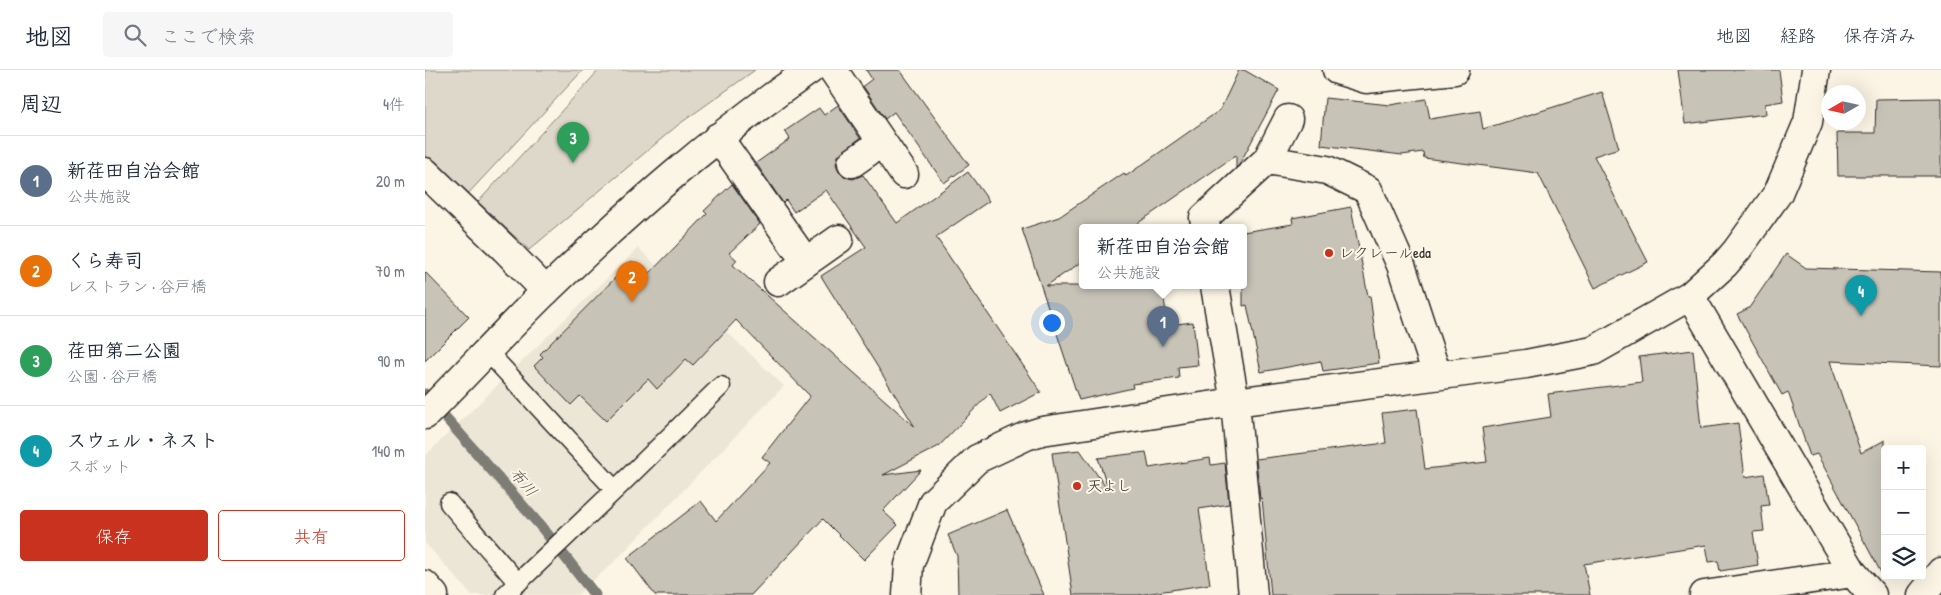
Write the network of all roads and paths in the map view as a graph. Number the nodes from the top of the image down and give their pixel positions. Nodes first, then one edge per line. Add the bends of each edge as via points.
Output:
1 (810, 70) edge
2 (833, 70) edge
3 (1337, 70) edge
4 (1455, 70) edge
5 (1816, 70) edge
6 (1288, 119) dead end
7 (719, 137) junction
8 (882, 142) junction
9 (1267, 160) junction
10 (852, 163) dead end
11 (425, 172) edge
12 (904, 174) dead end
13 (1205, 224) edge
14 (839, 239) dead end
15 (805, 262) junction
16 (778, 282) dead end
17 (1216, 289) edge
18 (546, 292) junction
19 (1691, 296) junction
20 (487, 352) junction
21 (1437, 375) junction
22 (721, 386) dead end
23 (1235, 402) junction
24 (425, 415) edge
25 (615, 490) junction
26 (449, 503) dead end
27 (1941, 572) edge
28 (1853, 573) junction
29 (518, 583) junction
30 (425, 585) edge
31 (434, 595) edge
32 (505, 595) edge
33 (907, 595) edge
34 (1253, 595) edge
35 (1705, 595) edge
36 (1872, 595) edge
37 (1922, 595) edge

1 - 7 main road
2 - 8 main road
3 - 4 main road via 1366,79
5 - 19 main road via 1809,122 1778,193 1737,250
6 - 9 main road
7 - 15 main road
7 - 18 main road via 638,206
8 - 10 main road
8 - 12 main road
9 - 13 main road via 1204,218
9 - 21 main road via 1327,170 1368,190 1401,265
11 - 18 main road
14 - 15 main road
15 - 16 main road
17 - 23 main road
18 - 20 main road
19 - 21 main road via 1593,351 1526,364
19 - 28 main road
20 - 24 main road
20 - 25 lane
21 - 23 main road
22 - 25 lane
23 - 33 main road via 1043,430 977,459 933,502 909,565
23 - 34 main road
25 - 29 lane
26 - 29 lane
27 - 37 main road
28 - 35 main road
28 - 36 main road
29 - 32 lane
30 - 31 main road

